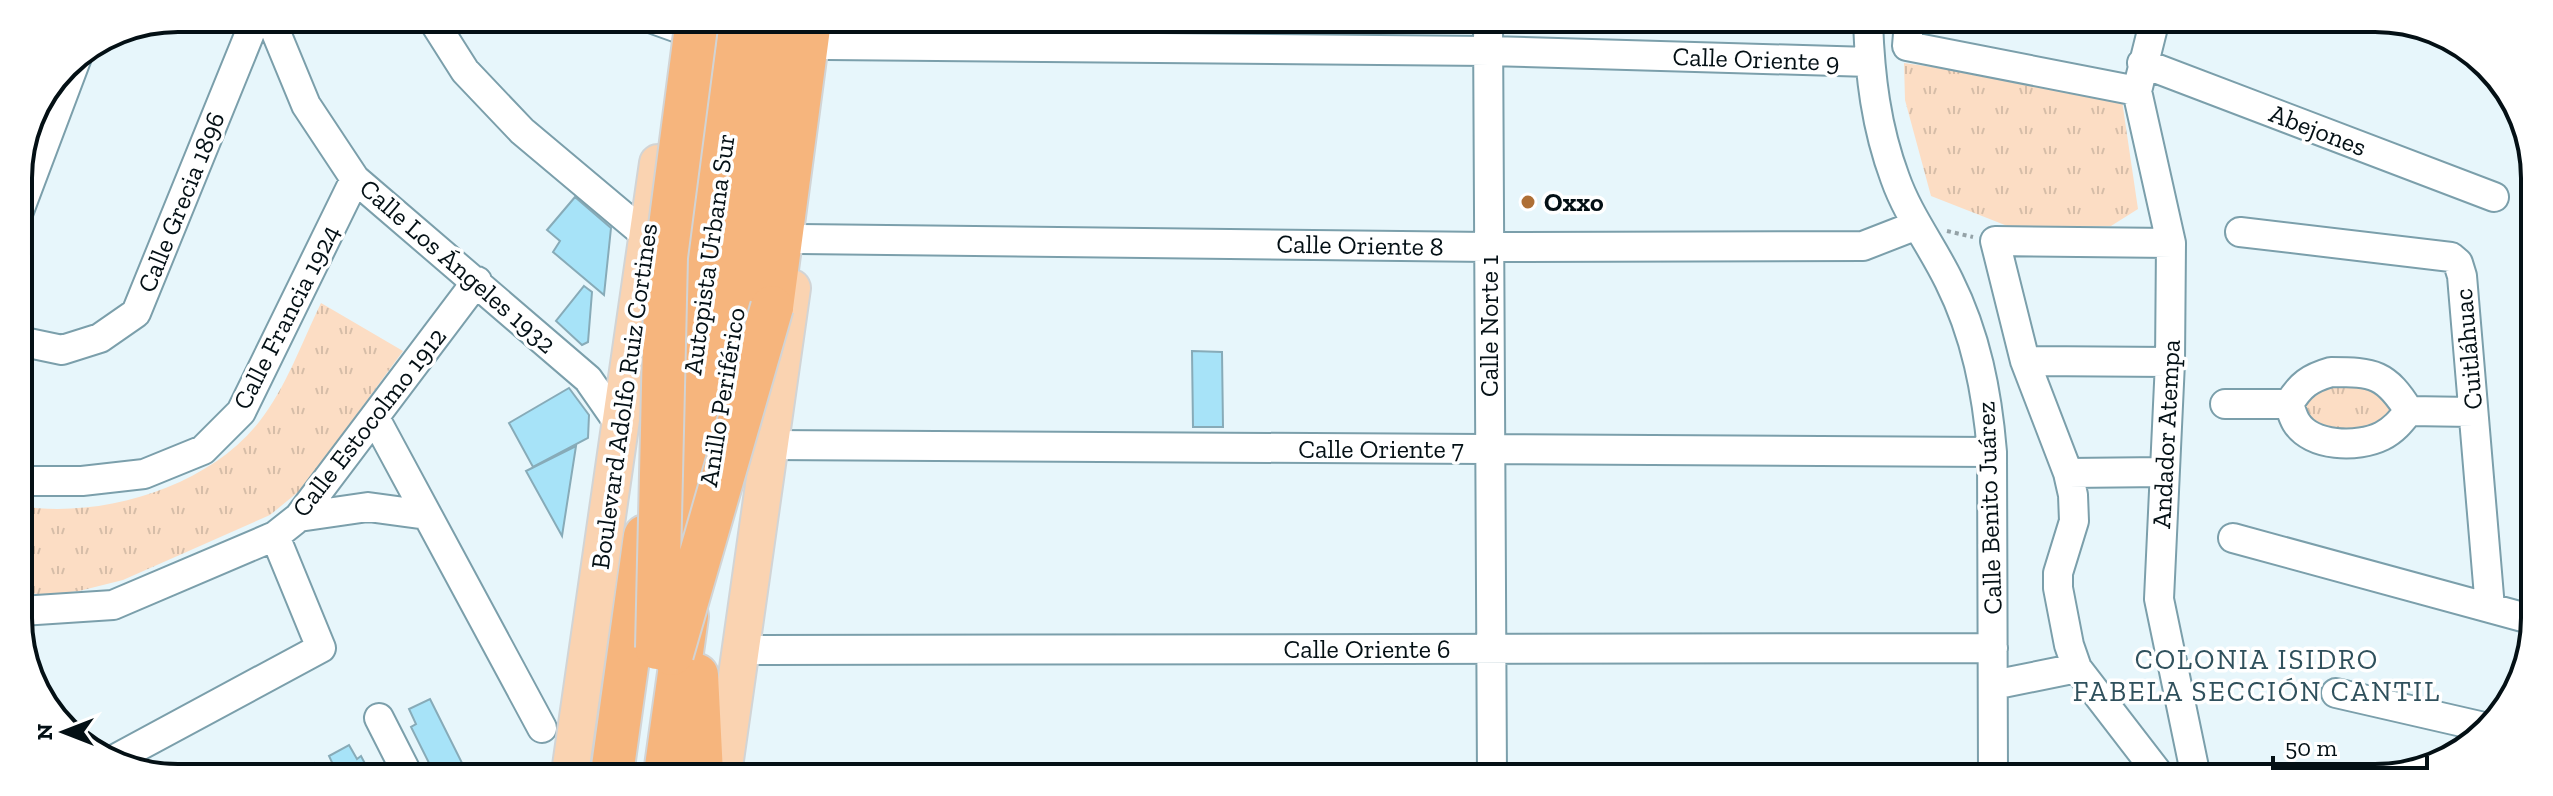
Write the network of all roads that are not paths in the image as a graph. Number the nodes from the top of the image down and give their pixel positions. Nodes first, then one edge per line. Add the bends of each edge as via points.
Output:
1 (250, 32) edge
2 (276, 32) edge
3 (440, 32) edge
4 (684, 32) edge
5 (685, 32) edge
6 (687, 32) edge
7 (739, 32) edge
8 (759, 32) edge
9 (778, 32) edge
10 (822, 32) edge
11 (823, 32) edge
12 (939, 32) edge
13 (1488, 32) edge
14 (1868, 32) edge
15 (2151, 32) edge
16 (1908, 34) edge
17 (1488, 51) junction
18 (1870, 62) junction
19 (2142, 63) junction
20 (67, 84) edge
21 (2137, 91) junction
22 (32, 176) edge
23 (355, 179) junction
24 (2494, 197) dead end
25 (1917, 225) junction
26 (2240, 232) dead end
27 (647, 236) junction
28 (800, 239) junction
29 (2171, 243) junction
30 (1488, 247) junction
31 (477, 281) junction
32 (32, 344) edge
33 (629, 354) junction
34 (2025, 361) junction
35 (2170, 362) junction
36 (588, 379) junction
37 (2225, 404) dead end
38 (2289, 404) junction
39 (2409, 411) junction
40 (2473, 412) junction
41 (375, 418) junction
42 (620, 425) junction
43 (770, 445) junction
44 (1490, 449) junction
45 (1992, 452) junction
46 (2164, 472) junction
47 (2068, 473) junction
48 (32, 481) edge
49 (427, 515) junction
50 (299, 517) junction
51 (275, 536) junction
52 (2233, 538) dead end
53 (689, 608) junction
54 (2490, 608) junction
55 (32, 610) edge
56 (2521, 617) edge
57 (1491, 648) junction
58 (1993, 648) junction
59 (741, 650) junction
60 (663, 655) junction
61 (2077, 668) junction
62 (1993, 685) junction
63 (2336, 693) dead end
64 (379, 718) dead end
65 (2474, 725) edge
66 (542, 728) dead end
67 (125, 754) edge
68 (402, 764) edge
69 (571, 764) edge
70 (613, 764) edge
71 (640, 764) edge
72 (654, 764) edge
73 (666, 764) edge
74 (702, 764) edge
75 (724, 764) edge
76 (1492, 764) edge
77 (1993, 764) edge
78 (2151, 764) edge
79 (2193, 764) edge

1 - 32 street, Calle Grecia 1896 via 136,313 100,338 62,350
2 - 23 street, Calle Los Ángeles 1932 via 306,105
3 - 27 street via 465,71 522,131
4 - 27 main road, Boulevard Adolfo Ruiz Cortines
5 - 60 highway, bridge via 666,257
6 - 70 highway via 695,171
7 - 60 highway, Autopista Urbana Sur, bridge
8 - 60 highway, Autopista Urbana Sur, bridge
9 - 53 highway, Anillo Periférico
10 - 60 highway, bridge via 772,307
11 - 28 main road
12 - 17 street, Calle Oriente 9
13 - 17 street, Calle Norte 1
14 - 18 street, Calle Benito Juárez
15 - 19 street
16 - 21 street
17 - 18 street, Calle Oriente 9
17 - 30 street, Calle Norte 1
18 - 25 street, Calle Benito Juárez via 1879,126 1895,180
19 - 21 street
19 - 24 street, Abejones
20 - 22 street
21 - 29 street, Andador Atempa
23 - 31 street, Calle Los Ángeles 1932
23 - 48 street, Calle Francia 1924 via 241,412 203,450 144,474
25 - 30 street, Calle Oriente 8 via 1863,246
25 - 45 street, Calle Benito Juárez via 1950,282 1979,357
26 - 40 street, Cuitláhuac via 2451,257 2462,276
27 - 33 main road, Boulevard Adolfo Ruiz Cortines
28 - 30 street, Calle Oriente 8
28 - 43 main road
29 - 34 street via 1995,241
29 - 35 street, Andador Atempa
30 - 44 street, Calle Norte 1
31 - 36 street, Calle Los Ángeles 1932
31 - 41 street, Calle Estocolmo 1912
33 - 36 street
33 - 42 main road, Boulevard Adolfo Ruiz Cortines
34 - 35 street
34 - 47 street
35 - 46 street, Andador Atempa
36 - 42 street, Calle Los Ángeles 1932
37 - 38 street
38 - 39 street via 2295,422 2307,434 2341,443 2382,436
38 - 39 street via 2314,377 2364,372 2396,389
39 - 40 street
40 - 54 street, Cuitláhuac
41 - 49 street
41 - 50 street, Calle Estocolmo 1912
42 - 69 main road, Boulevard Adolfo Ruiz Cortines
43 - 44 street, Calle Oriente 7
43 - 59 main road
44 - 45 street, Calle Oriente 7
44 - 57 street, Calle Norte 1
45 - 58 street, Calle Benito Juárez
46 - 47 street
46 - 79 street, Andador Atempa via 2159,599
47 - 61 street via 2074,521 2058,588
49 - 50 street via 368,507
49 - 66 street
50 - 51 street, Calle Estocolmo 1912
51 - 55 street, Calle Estocolmo 1912 via 113,605
51 - 67 street via 321,648
52 - 54 street
53 - 73 highway, Anillo Periférico
53 - 74 highway
54 - 56 street
57 - 58 street, Calle Oriente 6
57 - 59 street, Calle Oriente 6
57 - 76 street, Calle Norte 1
58 - 62 street, Calle Benito Juárez
59 - 75 main road
60 - 71 highway, Autopista Urbana Sur
60 - 72 highway, Autopista Urbana Sur
61 - 62 street
61 - 78 street
62 - 77 street, Calle Benito Juárez
63 - 65 street
64 - 68 street

